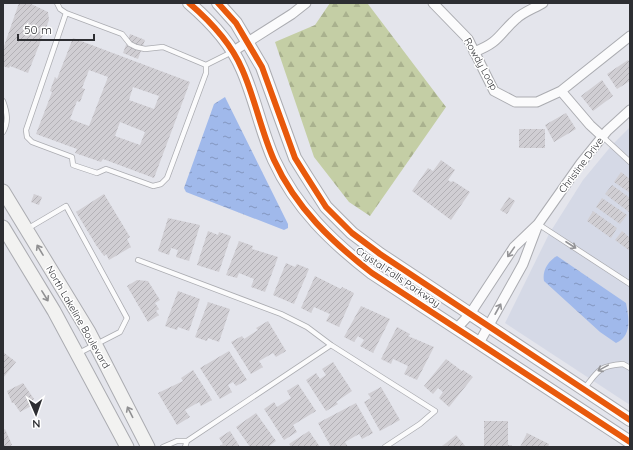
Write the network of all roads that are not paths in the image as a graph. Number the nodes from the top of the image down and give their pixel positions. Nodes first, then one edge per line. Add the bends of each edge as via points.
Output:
1 (56, 3) edge
2 (189, 3) edge
3 (218, 3) edge
4 (306, 3) edge
5 (433, 3) edge
6 (543, 3) edge
7 (66, 13) junction
8 (630, 36) edge
9 (248, 42) junction
10 (232, 52) junction
11 (474, 52) junction
12 (206, 65) junction
13 (561, 91) junction
14 (3, 101) edge
15 (630, 110) edge
16 (3, 132) edge
17 (603, 136) junction
18 (630, 162) edge
19 (3, 191) edge
20 (538, 224) junction
21 (3, 227) edge
22 (28, 230) junction
23 (138, 260) dead end
24 (630, 284) edge
25 (470, 314) junction
26 (489, 327) junction
27 (457, 328) junction
28 (479, 343) junction
29 (95, 344) junction
30 (331, 345) junction
31 (77, 354) junction
32 (630, 368) edge
33 (583, 389) junction
34 (630, 420) edge
35 (187, 441) junction
36 (630, 442) edge
37 (127, 447) edge
38 (148, 447) edge
39 (163, 447) edge
40 (185, 447) edge
41 (385, 447) edge

1 - 7 lane
2 - 10 street, Crystal Falls Parkway via 205,16
3 - 9 street, Crystal Falls Parkway via 236,23
4 - 9 street
5 - 11 street, Rowdy Loop via 468,39
6 - 11 street via 516,18 499,39
7 - 12 lane via 122,34 136,47 163,47
7 - 12 lane via 26,130 32,142 72,157 73,165 97,173 106,169 152,186 161,184 167,178 206,73
8 - 13 street, Rowdy Loop
9 - 10 street
9 - 25 street, Crystal Falls Parkway via 262,67 295,158 326,207 352,233
10 - 12 lane
10 - 27 street, Crystal Falls Parkway via 241,68 274,160 315,223 340,248 372,273
11 - 13 street, Rowdy Loop via 494,92 515,102 537,102
13 - 17 street
14 - 16 lane via 7,113 7,126
15 - 17 street, Christine Drive
17 - 18 lane
17 - 20 street, Christine Drive
19 - 22 main road, North Lakeline Boulevard
20 -> 24 lane
20 -> 25 street, Christine Drive via 514,247
26 -> 20 street, Christine Drive via 523,264
21 -> 31 main road, North Lakeline Boulevard
29 -> 22 main road, North Lakeline Boulevard
22 - 29 lane via 66,206 127,318 120,332
23 - 30 lane via 281,314 307,327
25 - 26 street, Crystal Falls Parkway
25 - 27 street, Christine Drive
26 - 28 street, Christine Drive
26 - 33 street, Crystal Falls Parkway
27 - 28 street, Crystal Falls Parkway
28 - 36 street, Crystal Falls Parkway
29 - 31 lane
38 -> 29 main road, North Lakeline Boulevard
30 - 35 lane
30 - 41 lane via 435,411
31 - 37 main road, North Lakeline Boulevard
32 -> 33 lane via 623,364 599,369
33 - 34 street, Crystal Falls Parkway
35 - 39 lane via 177,441
35 - 40 lane

